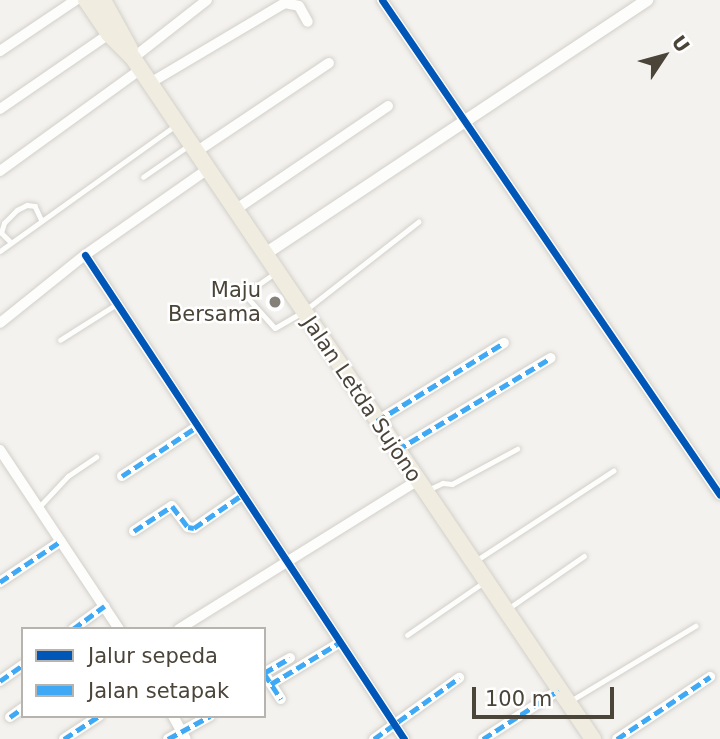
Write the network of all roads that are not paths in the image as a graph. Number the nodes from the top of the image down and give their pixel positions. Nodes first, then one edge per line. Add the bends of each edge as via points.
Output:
1 (76, 0) edge
2 (86, 0) edge
3 (207, 0) edge
4 (382, 0) edge
5 (648, 0) edge
6 (105, 1) edge
7 (308, 22) dead end
8 (114, 30) junction
9 (0, 51) edge
10 (329, 63) dead end
11 (141, 70) junction
12 (388, 106) dead end
13 (0, 109) edge
14 (464, 122) junction
15 (177, 124) junction
16 (194, 148) junction
17 (208, 169) junction
18 (0, 171) edge
19 (143, 177) dead end
20 (235, 210) junction
21 (41, 219) junction
22 (418, 222) dead end
23 (11, 243) junction
24 (0, 251) edge
25 (265, 254) junction
26 (85, 255) junction
27 (277, 272) junction
28 (117, 304) junction
29 (303, 312) junction
30 (0, 323) edge
31 (60, 340) dead end
32 (504, 343) dead end
33 (551, 358) dead end
34 (377, 421) junction
35 (198, 426) junction
36 (517, 449) dead end
37 (0, 450) edge
38 (397, 450) junction
39 (96, 457) dead end
40 (613, 471) dead end
41 (122, 476) dead end
42 (421, 486) junction
43 (242, 495) junction
44 (720, 495) edge
45 (38, 508) junction
46 (134, 531) dead end
47 (61, 541) junction
48 (583, 555) dead end
49 (473, 563) junction
50 (286, 564) junction
51 (486, 581) junction
52 (0, 582) edge
53 (105, 606) junction
54 (505, 610) junction
55 (695, 626) dead end
56 (76, 627) edge
57 (118, 627) edge
58 (182, 627) edge
59 (407, 635) dead end
60 (339, 643) junction
61 (290, 658) dead end
62 (21, 666) edge
63 (266, 672) edge
64 (266, 676) edge
65 (710, 677) dead end
66 (459, 678) dead end
67 (0, 681) edge
68 (271, 684) junction
69 (564, 696) junction
70 (281, 699) dead end
71 (21, 709) edge
72 (10, 717) dead end
73 (96, 718) edge
74 (174, 718) edge
75 (207, 718) edge
76 (394, 726) junction
77 (184, 735) edge
78 (64, 739) edge
79 (168, 739) edge
80 (374, 739) edge
81 (404, 739) edge
82 (483, 739) edge
83 (593, 739) edge
84 (617, 739) edge

1 - 9 street
2 - 8 highway, Jalan Letda Sujono
3 - 11 street
4 - 14 street
5 - 14 street
6 - 8 highway, Jalan Letda Sujono
7 - 11 street via 299,6 285,3
8 - 11 highway, Jalan Letda Sujono
8 - 13 street
10 - 16 street
11 - 15 highway, Jalan Letda Sujono
11 - 18 street
12 - 20 street
14 - 25 street
14 - 44 street
15 - 16 highway, Jalan Letda Sujono
15 - 21 lane
16 - 17 highway, Jalan Letda Sujono
16 - 19 lane
17 - 20 highway, Jalan Letda Sujono
17 - 26 street
20 - 25 highway, Jalan Letda Sujono
21 - 23 lane
21 - 23 lane via 35,206 17,210 2,227 2,236
22 - 29 lane
23 - 24 lane
25 - 27 highway, Jalan Letda Sujono
26 - 28 street
26 - 30 street
27 - 29 highway, Jalan Letda Sujono
27 - 29 lane via 250,291 248,298 275,328
28 - 31 lane
28 - 35 street
29 - 34 highway, Jalan Letda Sujono
32 - 34 street
33 - 38 street
34 - 38 highway, Jalan Letda Sujono
35 - 41 street
35 - 43 street
36 - 42 lane via 452,484
37 - 45 street
38 - 42 highway, Jalan Letda Sujono
39 - 45 lane via 68,476
40 - 49 lane
42 - 49 highway, Jalan Letda Sujono
42 - 50 street
43 - 46 street via 194,528 188,527 172,506
43 - 50 street
45 - 47 street
47 - 52 street
47 - 53 street
48 - 54 lane
49 - 51 highway, Jalan Letda Sujono
50 - 58 street
50 - 60 street
51 - 54 highway, Jalan Letda Sujono
51 - 59 lane
53 - 56 street
53 - 57 street
54 - 69 highway, Jalan Letda Sujono
55 - 69 lane
60 - 68 street
60 - 76 street
61 - 63 street
62 - 67 street
64 - 68 street
65 - 84 street
66 - 76 street
68 - 70 street
69 - 82 street
69 - 83 highway, Jalan Letda Sujono
71 - 72 street
73 - 78 street
74 - 77 street
75 - 77 street
76 - 80 street
76 - 81 street
77 - 79 street

